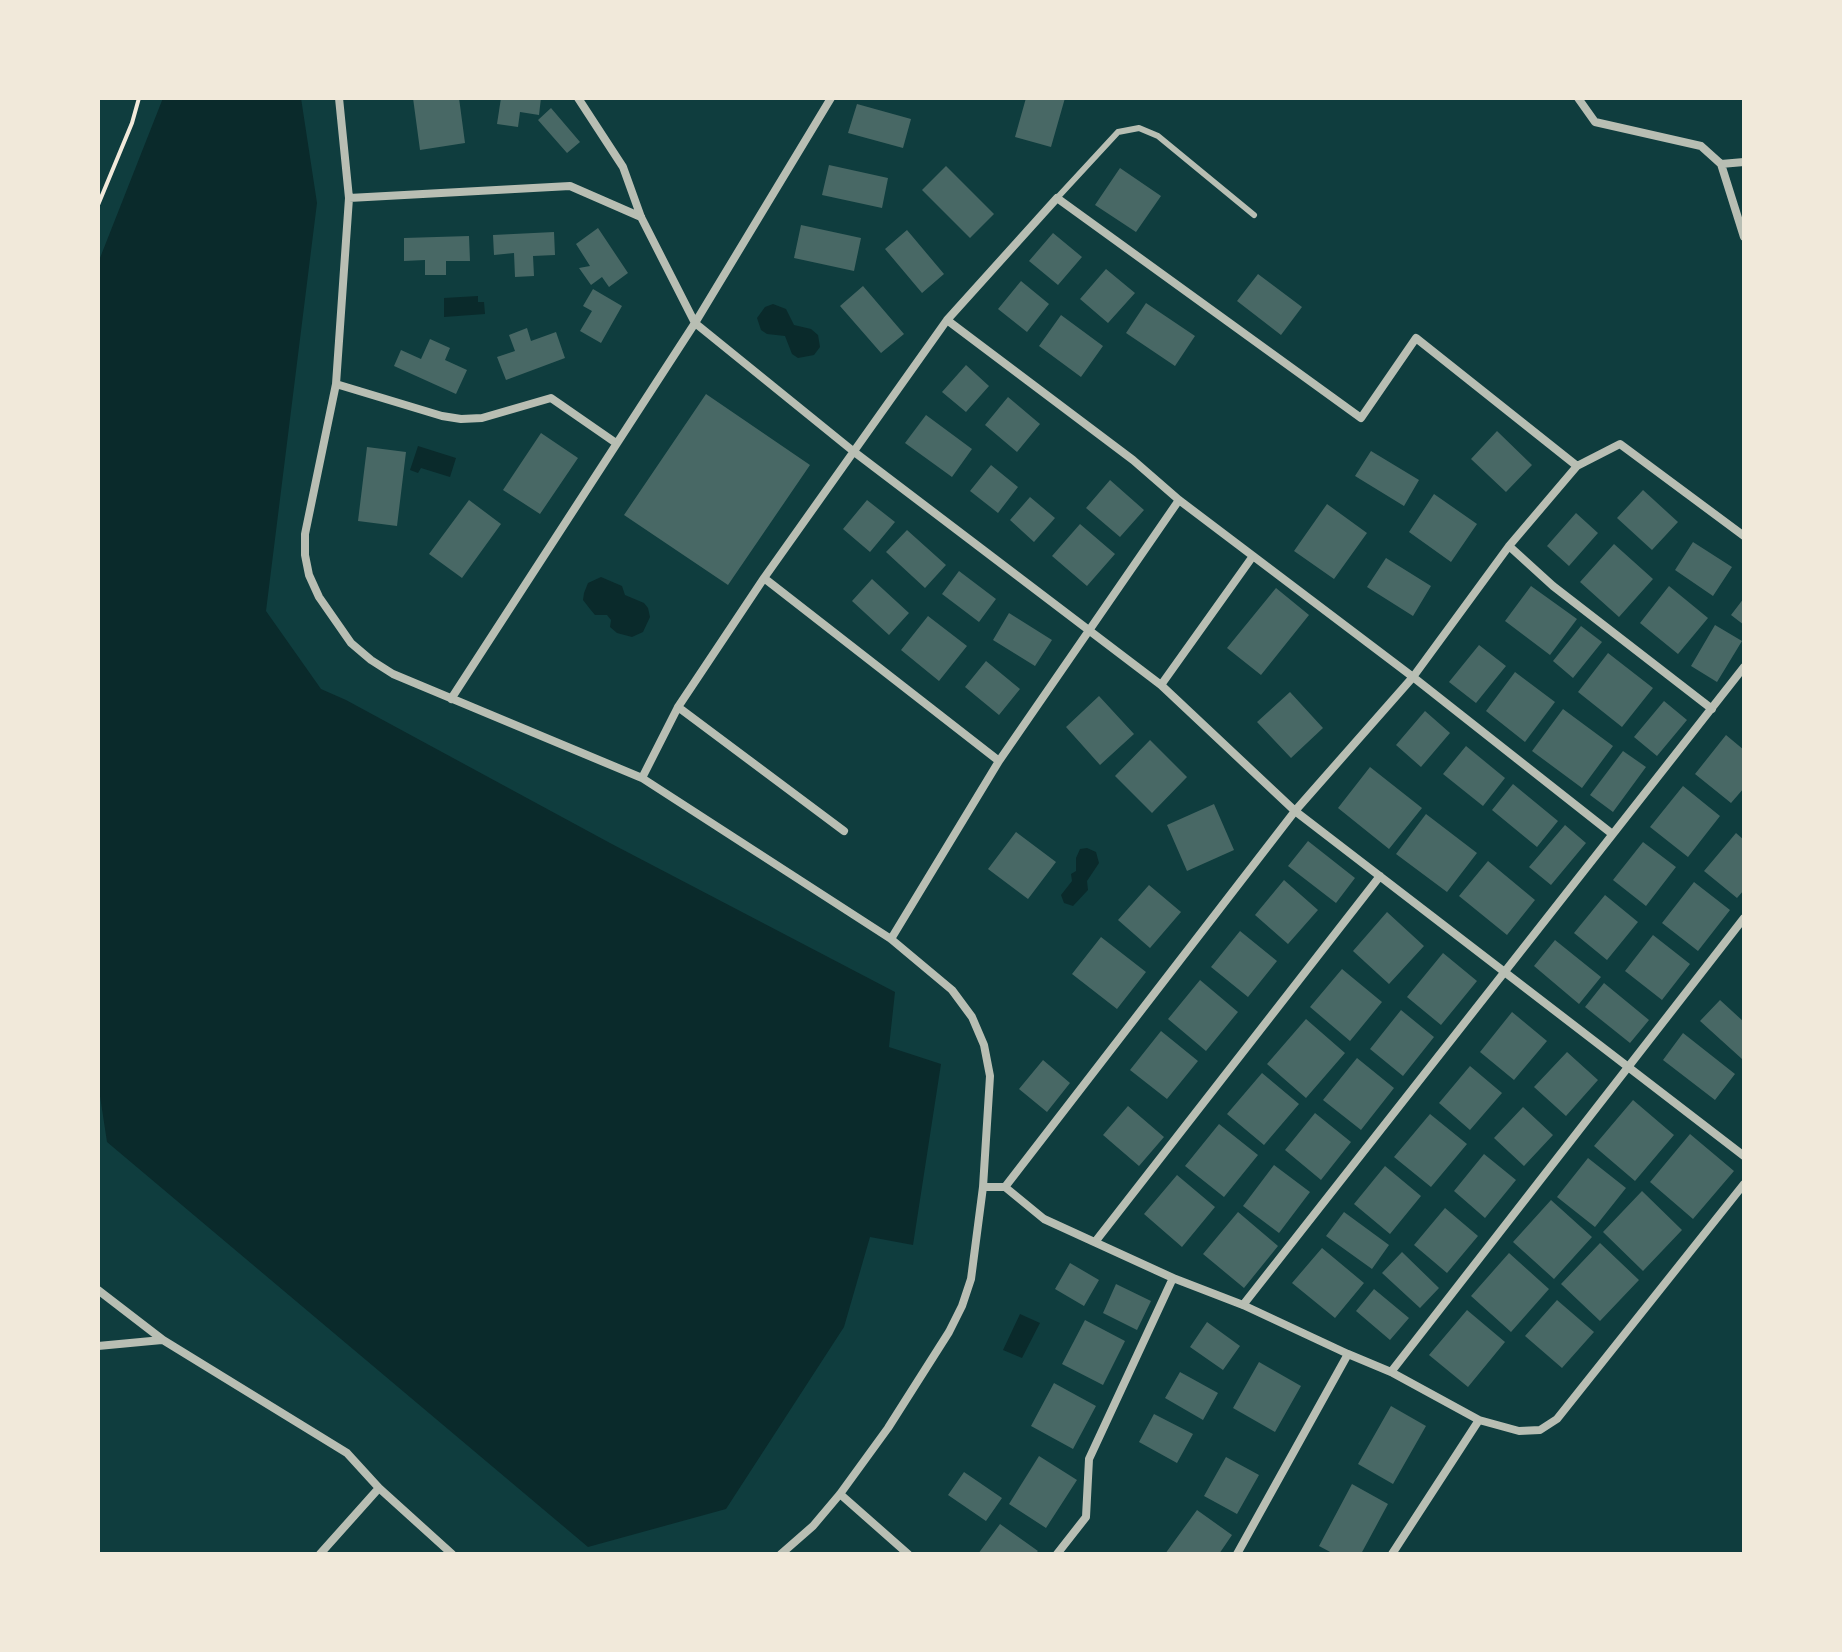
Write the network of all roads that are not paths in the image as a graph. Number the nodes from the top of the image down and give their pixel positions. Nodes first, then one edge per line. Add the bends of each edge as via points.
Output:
1 (339, 98) edge
2 (578, 98) edge
3 (831, 98) edge
4 (1578, 98) edge
5 (1744, 162) edge
6 (1721, 164) junction
7 (349, 198) junction
8 (1057, 198) junction
9 (1254, 215) dead end
10 (641, 217) junction
11 (1744, 237) edge
12 (947, 320) junction
13 (695, 323) junction
14 (336, 384) junction
15 (616, 443) junction
16 (853, 451) junction
17 (1577, 466) junction
18 (1179, 500) junction
19 (1744, 536) edge
20 (1509, 546) junction
21 (1253, 556) junction
22 (764, 578) junction
23 (1089, 630) junction
24 (1744, 667) edge
25 (1413, 677) junction
26 (1161, 685) junction
27 (451, 699) junction
28 (678, 707) junction
29 (1712, 709) junction
30 (999, 761) junction
31 (642, 778) junction
32 (1295, 811) junction
33 (844, 831) dead end
34 (1611, 833) junction
35 (1380, 876) junction
36 (1744, 918) edge
37 (891, 939) junction
38 (1504, 971) junction
39 (1628, 1066) junction
40 (1744, 1156) edge
41 (1744, 1184) edge
42 (983, 1187) junction
43 (1005, 1187) junction
44 (1095, 1242) junction
45 (1173, 1278) junction
46 (98, 1290) edge
47 (1243, 1305) junction
48 (163, 1340) junction
49 (98, 1346) edge
50 (1348, 1354) junction
51 (1391, 1372) junction
52 (1479, 1420) junction
53 (379, 1488) junction
54 (840, 1494) junction
55 (320, 1554) edge
56 (452, 1554) edge
57 (781, 1554) edge
58 (908, 1554) edge
59 (1057, 1554) edge
60 (1237, 1554) edge
61 (1392, 1554) edge

1 - 7 street
2 - 10 street via 623,167
3 - 13 street
4 - 6 street via 1595,122 1701,146
5 - 6 street
6 - 11 street
7 - 10 street via 570,186
7 - 14 street
8 - 9 lane via 1118,132 1139,128 1158,136
8 - 12 street
8 - 17 street via 1361,418 1416,338
10 - 13 street
12 - 16 street
12 - 18 street
13 - 15 street
13 - 16 street
14 - 15 street via 461,419 551,398
14 - 27 street via 305,534 309,575 351,643 393,674
15 - 27 street
16 - 22 street
16 - 23 street
17 - 19 street via 1620,444
17 - 20 street
18 - 21 street
18 - 23 street
20 - 25 street
20 - 29 street
21 - 25 street
21 - 26 street
22 - 28 street
22 - 30 street
23 - 26 street
23 - 30 street
24 - 29 street
25 - 32 street
25 - 34 street
26 - 32 street
27 - 31 street
28 - 31 street
28 - 33 street
29 - 34 street
30 - 37 street
31 - 37 street
32 - 35 street
32 - 43 street
34 - 38 street
35 - 38 street
35 - 44 street
36 - 39 street
37 - 42 street via 952,990 984,1045 990,1076
38 - 39 street
38 - 47 street
39 - 40 street
39 - 51 street
41 - 52 street via 1557,1419 1540,1430 1519,1431
42 - 43 street
42 - 54 street via 971,1279 962,1306 888,1428
43 - 44 street via 1044,1219
44 - 45 street
45 - 47 street
45 - 59 street via 1089,1459 1086,1517
46 - 48 street
47 - 50 street
48 - 49 street
48 - 53 street via 347,1453
50 - 51 street
50 - 60 street
51 - 52 street
52 - 61 street
53 - 55 street
53 - 56 street
54 - 57 street
54 - 58 street

